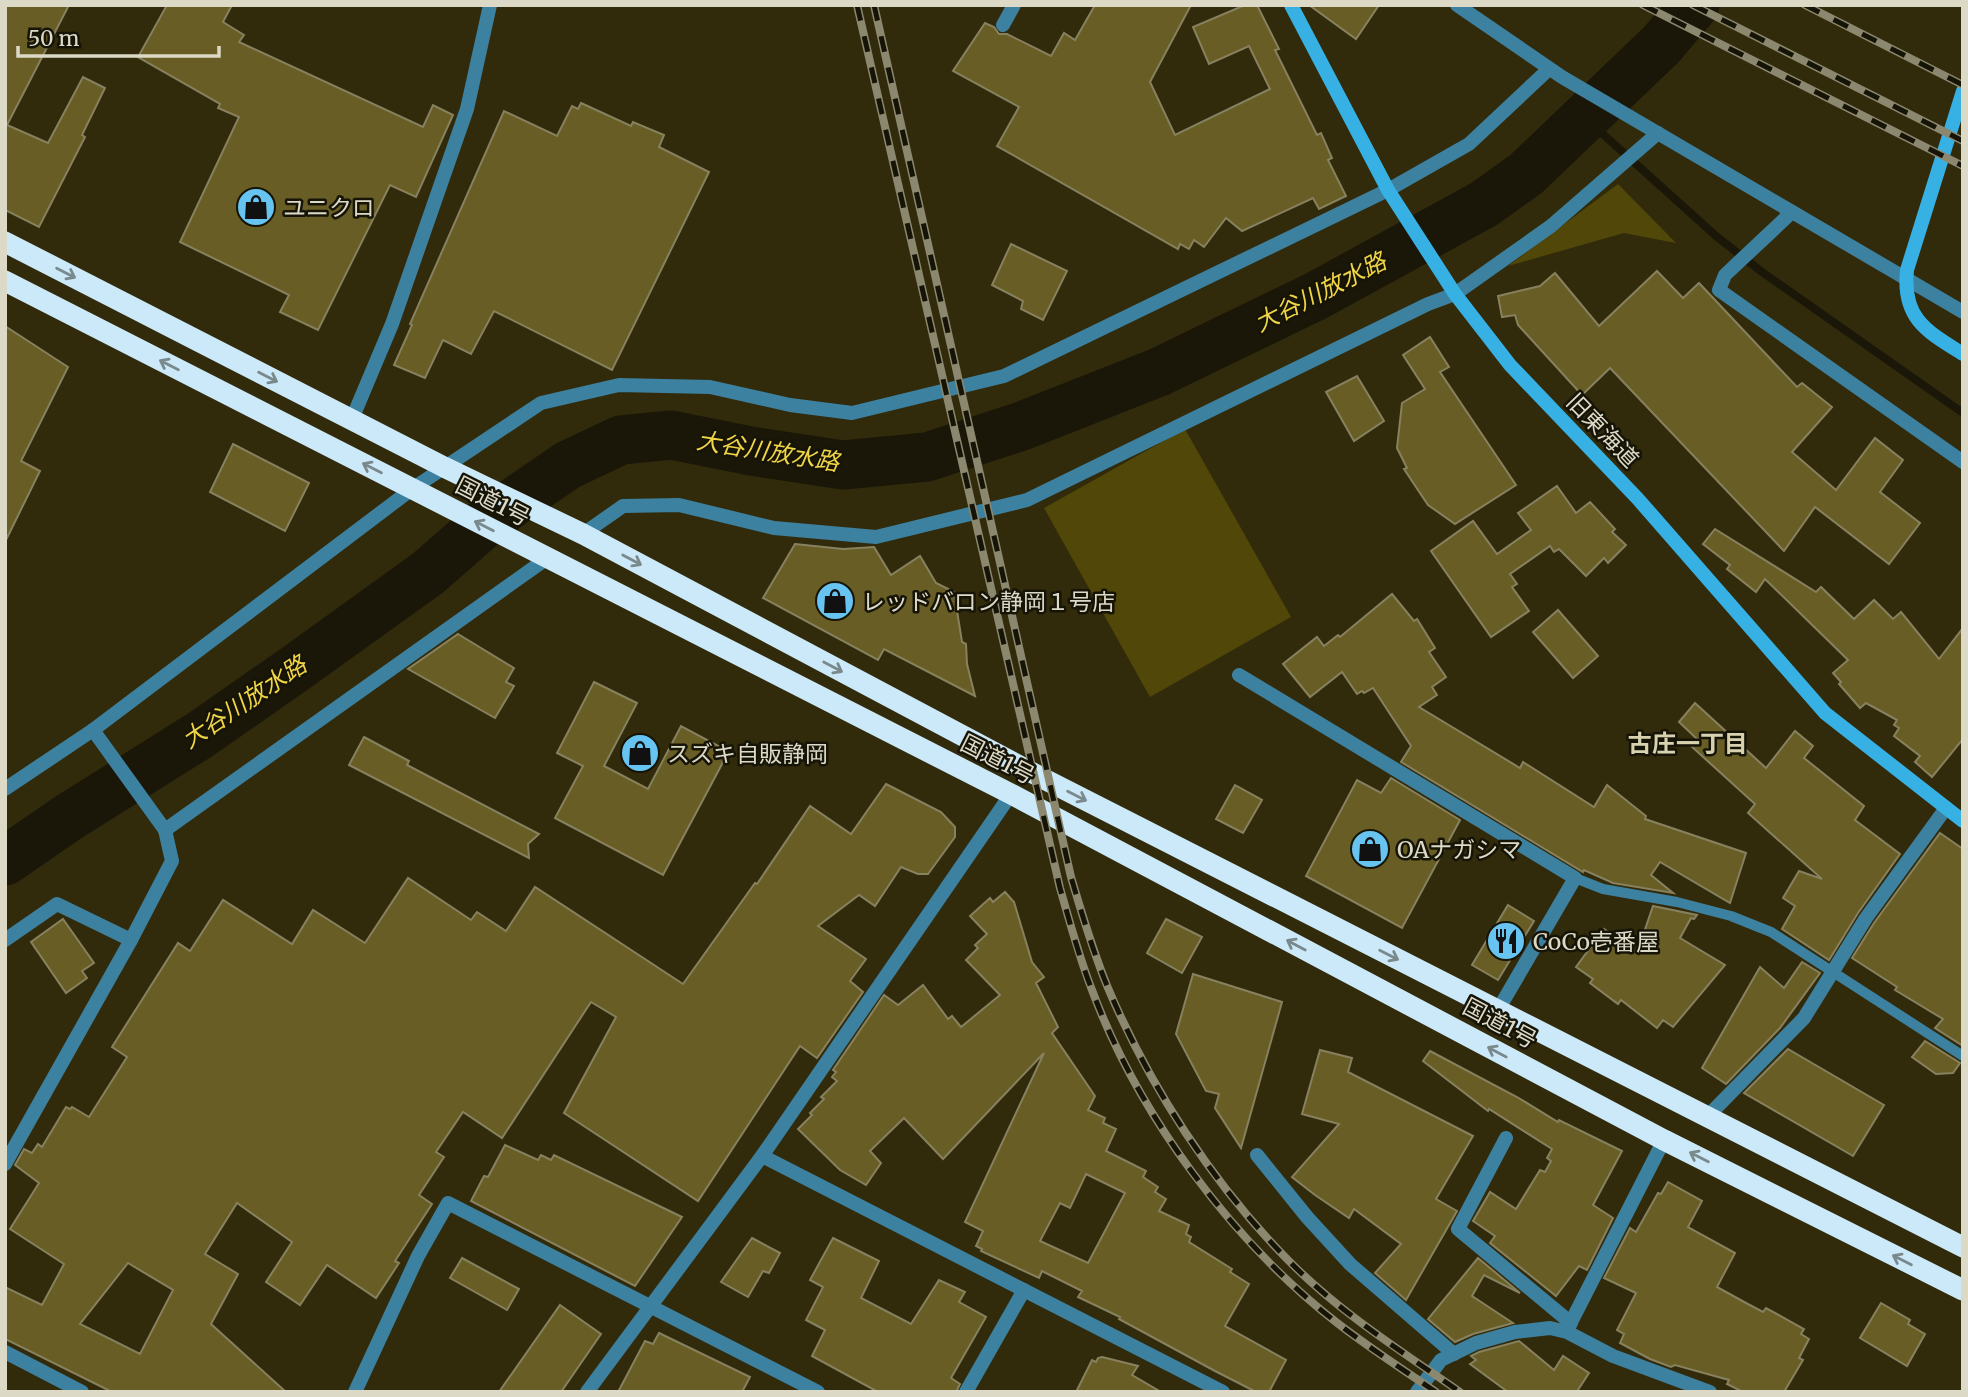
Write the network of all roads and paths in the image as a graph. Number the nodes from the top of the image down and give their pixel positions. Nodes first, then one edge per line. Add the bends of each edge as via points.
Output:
1 (490, 5) edge
2 (1014, 5) edge
3 (1291, 5) edge
4 (1457, 5) edge
5 (1003, 25) dead end
6 (1555, 73) junction
7 (1963, 91) edge
8 (1653, 130) junction
9 (1388, 190) junction
10 (1793, 212) junction
11 (5, 242) edge
12 (5, 281) edge
13 (1455, 294) junction
14 (1963, 312) edge
15 (1963, 354) edge
16 (352, 419) junction
17 (1963, 462) edge
18 (444, 467) junction
19 (412, 489) junction
20 (577, 531) junction
21 (541, 555) junction
22 (1239, 675) dead end
23 (93, 730) junction
24 (5, 789) edge
25 (1010, 794) junction
26 (1946, 808) junction
27 (1963, 821) edge
28 (165, 830) junction
29 (1575, 878) junction
30 (5, 940) edge
31 (131, 940) junction
32 (1832, 972) junction
33 (1499, 1010) junction
34 (1963, 1056) edge
35 (1709, 1116) junction
36 (1506, 1138) dead end
37 (1664, 1140) junction
38 (1257, 1155) dead end
39 (762, 1156) junction
40 (5, 1164) edge
41 (1963, 1247) edge
42 (1024, 1290) junction
43 (1963, 1290) edge
44 (650, 1307) junction
45 (1569, 1327) junction
46 (5, 1352) edge
47 (1454, 1354) junction
48 (1201, 1387) edge
49 (82, 1392) edge
50 (355, 1392) edge
51 (587, 1392) edge
52 (818, 1392) edge
53 (966, 1392) edge
54 (1223, 1392) edge
55 (1418, 1392) edge
56 (1710, 1392) edge

1 - 16 street via 467,110 392,324
2 - 5 street
3 - 9 street, 旧東海道
4 - 6 street
6 - 8 street
6 - 9 street via 1469,144
7 - 15 street via 1907,270 1905,290 1910,309 1923,326
8 - 10 street
8 - 13 street via 1551,226
9 - 13 street, 旧東海道
9 - 18 street via 1004,376 852,413 710,387 619,385 541,403
10 - 14 street
10 - 17 street via 1725,275 1719,290
11 -> 16 highway, 国道1号
19 -> 12 highway, 国道1号
13 - 20 street via 1027,500 876,537 774,528 679,505 623,506
13 - 26 street, 旧東海道 via 1510,365 1638,499 1825,713
16 - 18 highway, 国道1号
18 - 19 street
18 - 20 highway, 国道1号
21 -> 19 highway, 国道1号
19 - 23 street
20 -> 33 highway, 国道1号 via 1046,780
21 - 25 highway, 国道1号
21 - 28 street
22 - 29 street
23 - 24 street
23 - 28 street
37 -> 25 highway, 国道1号
25 - 39 street
26 - 27 street, 旧東海道
26 - 32 street
28 - 31 street via 172,861
29 - 32 lane via 1603,889 1731,916 1772,932
29 - 33 street
30 - 31 street via 57,904
31 - 40 street
32 - 34 lane
32 - 35 street via 1804,1018
33 - 35 highway, 国道1号
35 - 41 highway, 国道1号
36 - 45 street via 1458,1229
43 -> 37 highway, 国道1号
37 - 45 street
38 - 47 street via 1350,1264
39 - 42 street
39 - 44 street
42 - 48 street
42 - 53 street
44 - 50 street via 448,1203 418,1256
44 - 51 street
44 - 52 street
45 - 47 street via 1516,1332
45 - 56 street via 1613,1356
46 - 49 street
47 - 55 street via 1441,1360
48 - 54 street

